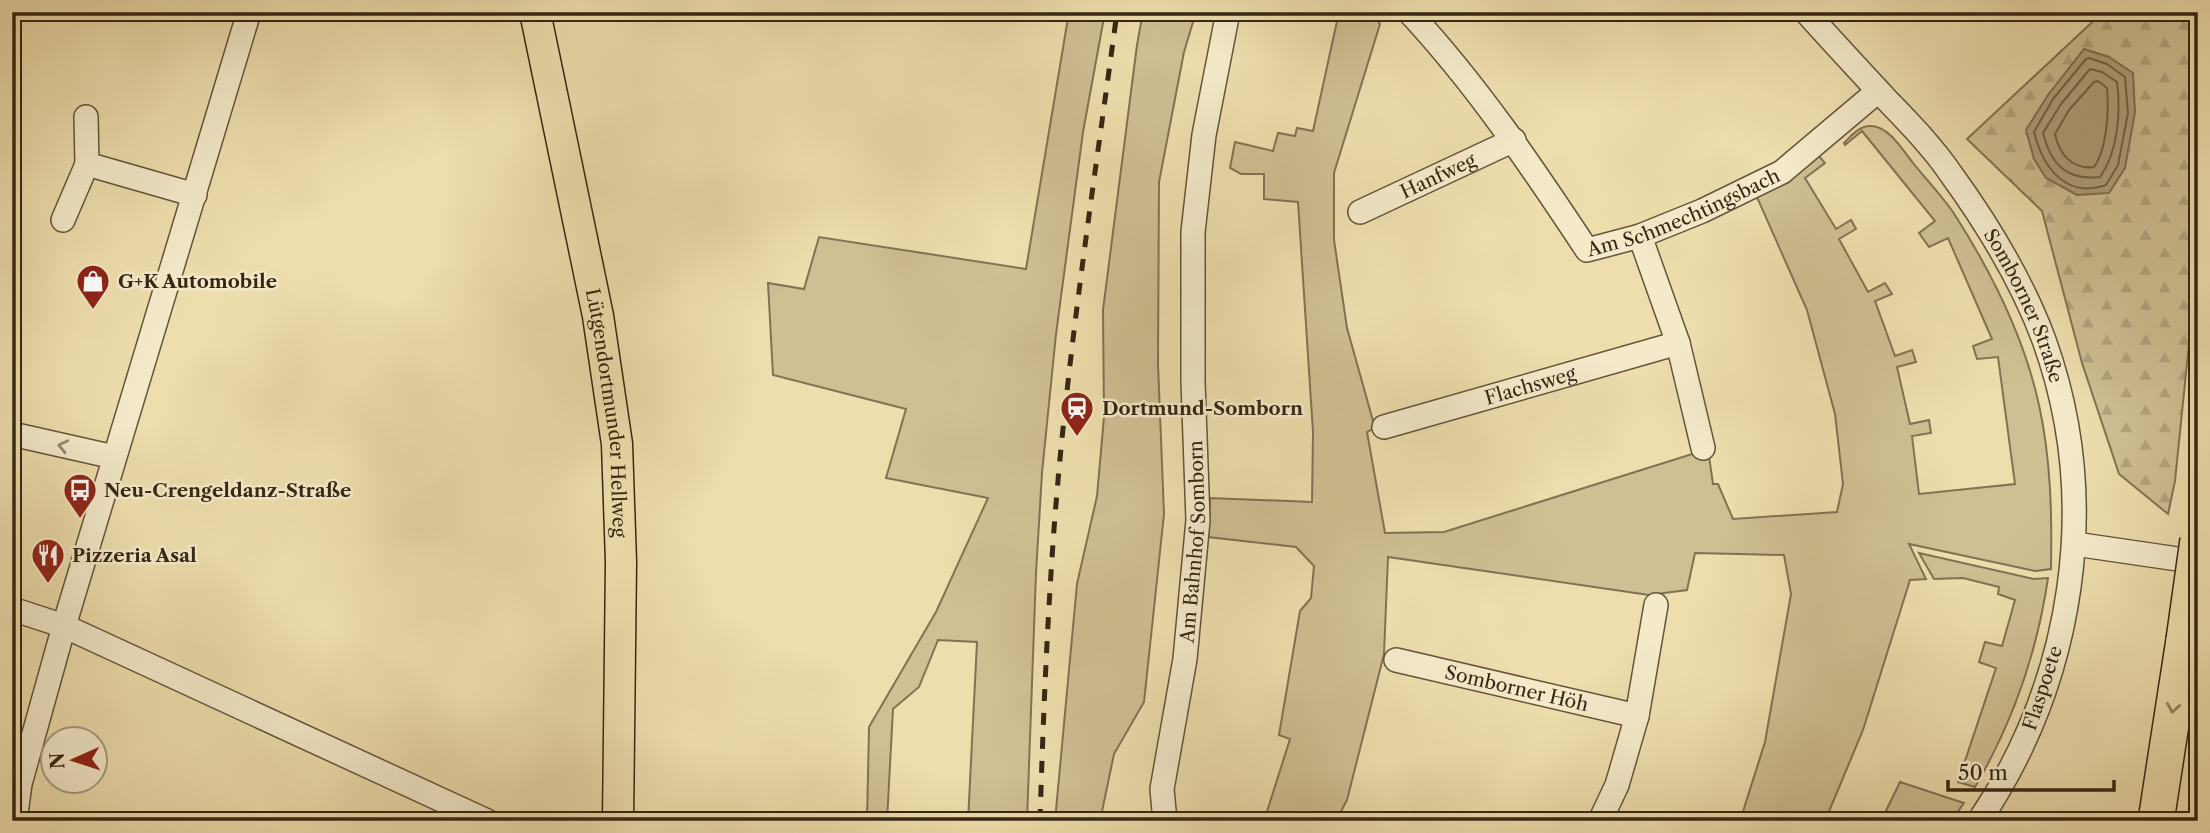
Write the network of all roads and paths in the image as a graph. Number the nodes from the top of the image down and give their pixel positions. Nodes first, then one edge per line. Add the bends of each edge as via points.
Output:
1 (249, 12) edge
2 (535, 12) edge
3 (1228, 12) edge
4 (1409, 12) edge
5 (1806, 12) edge
6 (1878, 91) junction
7 (86, 117) dead end
8 (1514, 140) junction
9 (87, 164) junction
10 (195, 195) junction
11 (1360, 212) dead end
12 (63, 220) dead end
13 (1640, 236) junction
14 (1678, 343) junction
15 (1384, 427) dead end
16 (12, 434) edge
17 (1703, 448) dead end
18 (114, 457) junction
19 (2198, 540) edge
20 (2075, 544) junction
21 (2198, 562) edge
22 (1656, 605) dead end
23 (12, 609) edge
24 (64, 626) junction
25 (1396, 660) dead end
26 (1637, 716) junction
27 (16, 782) edge
28 (15, 821) edge
29 (487, 821) edge
30 (618, 821) edge
31 (1165, 821) edge
32 (1600, 821) edge
33 (1979, 821) edge
34 (2156, 821) edge

1 - 10 street
2 - 30 main road, Lütgendortmunder Hellweg via 598,316 617,444 621,493
3 - 31 street, Am Bahnhof Somborn via 1204,135 1193,232 1198,520 1185,659 1163,789
4 - 8 street, Am Schmechtingsbach
5 - 6 street, Somborner Straße
6 - 13 street, Am Schmechtingsbach via 1782,172
6 - 20 street, Somborner Straße via 1952,174 1983,219 2030,308 2064,418 2074,486
7 - 9 street
8 - 11 street, Hanfweg
8 - 13 street, Am Schmechtingsbach via 1587,250
9 - 10 street
9 - 12 street
10 - 18 street
13 - 14 street
14 - 15 street, Flachsweg
14 - 17 street
18 -> 16 street
18 - 24 street
19 -> 34 highway, bridge
20 - 21 street
20 - 33 street, Flaspoete via 2073,573 2049,675 2018,755
22 - 26 street
23 - 24 street
24 - 27 street
24 - 29 street
25 - 26 street, Somborner Höh
26 - 32 street via 1617,785
27 - 28 street

